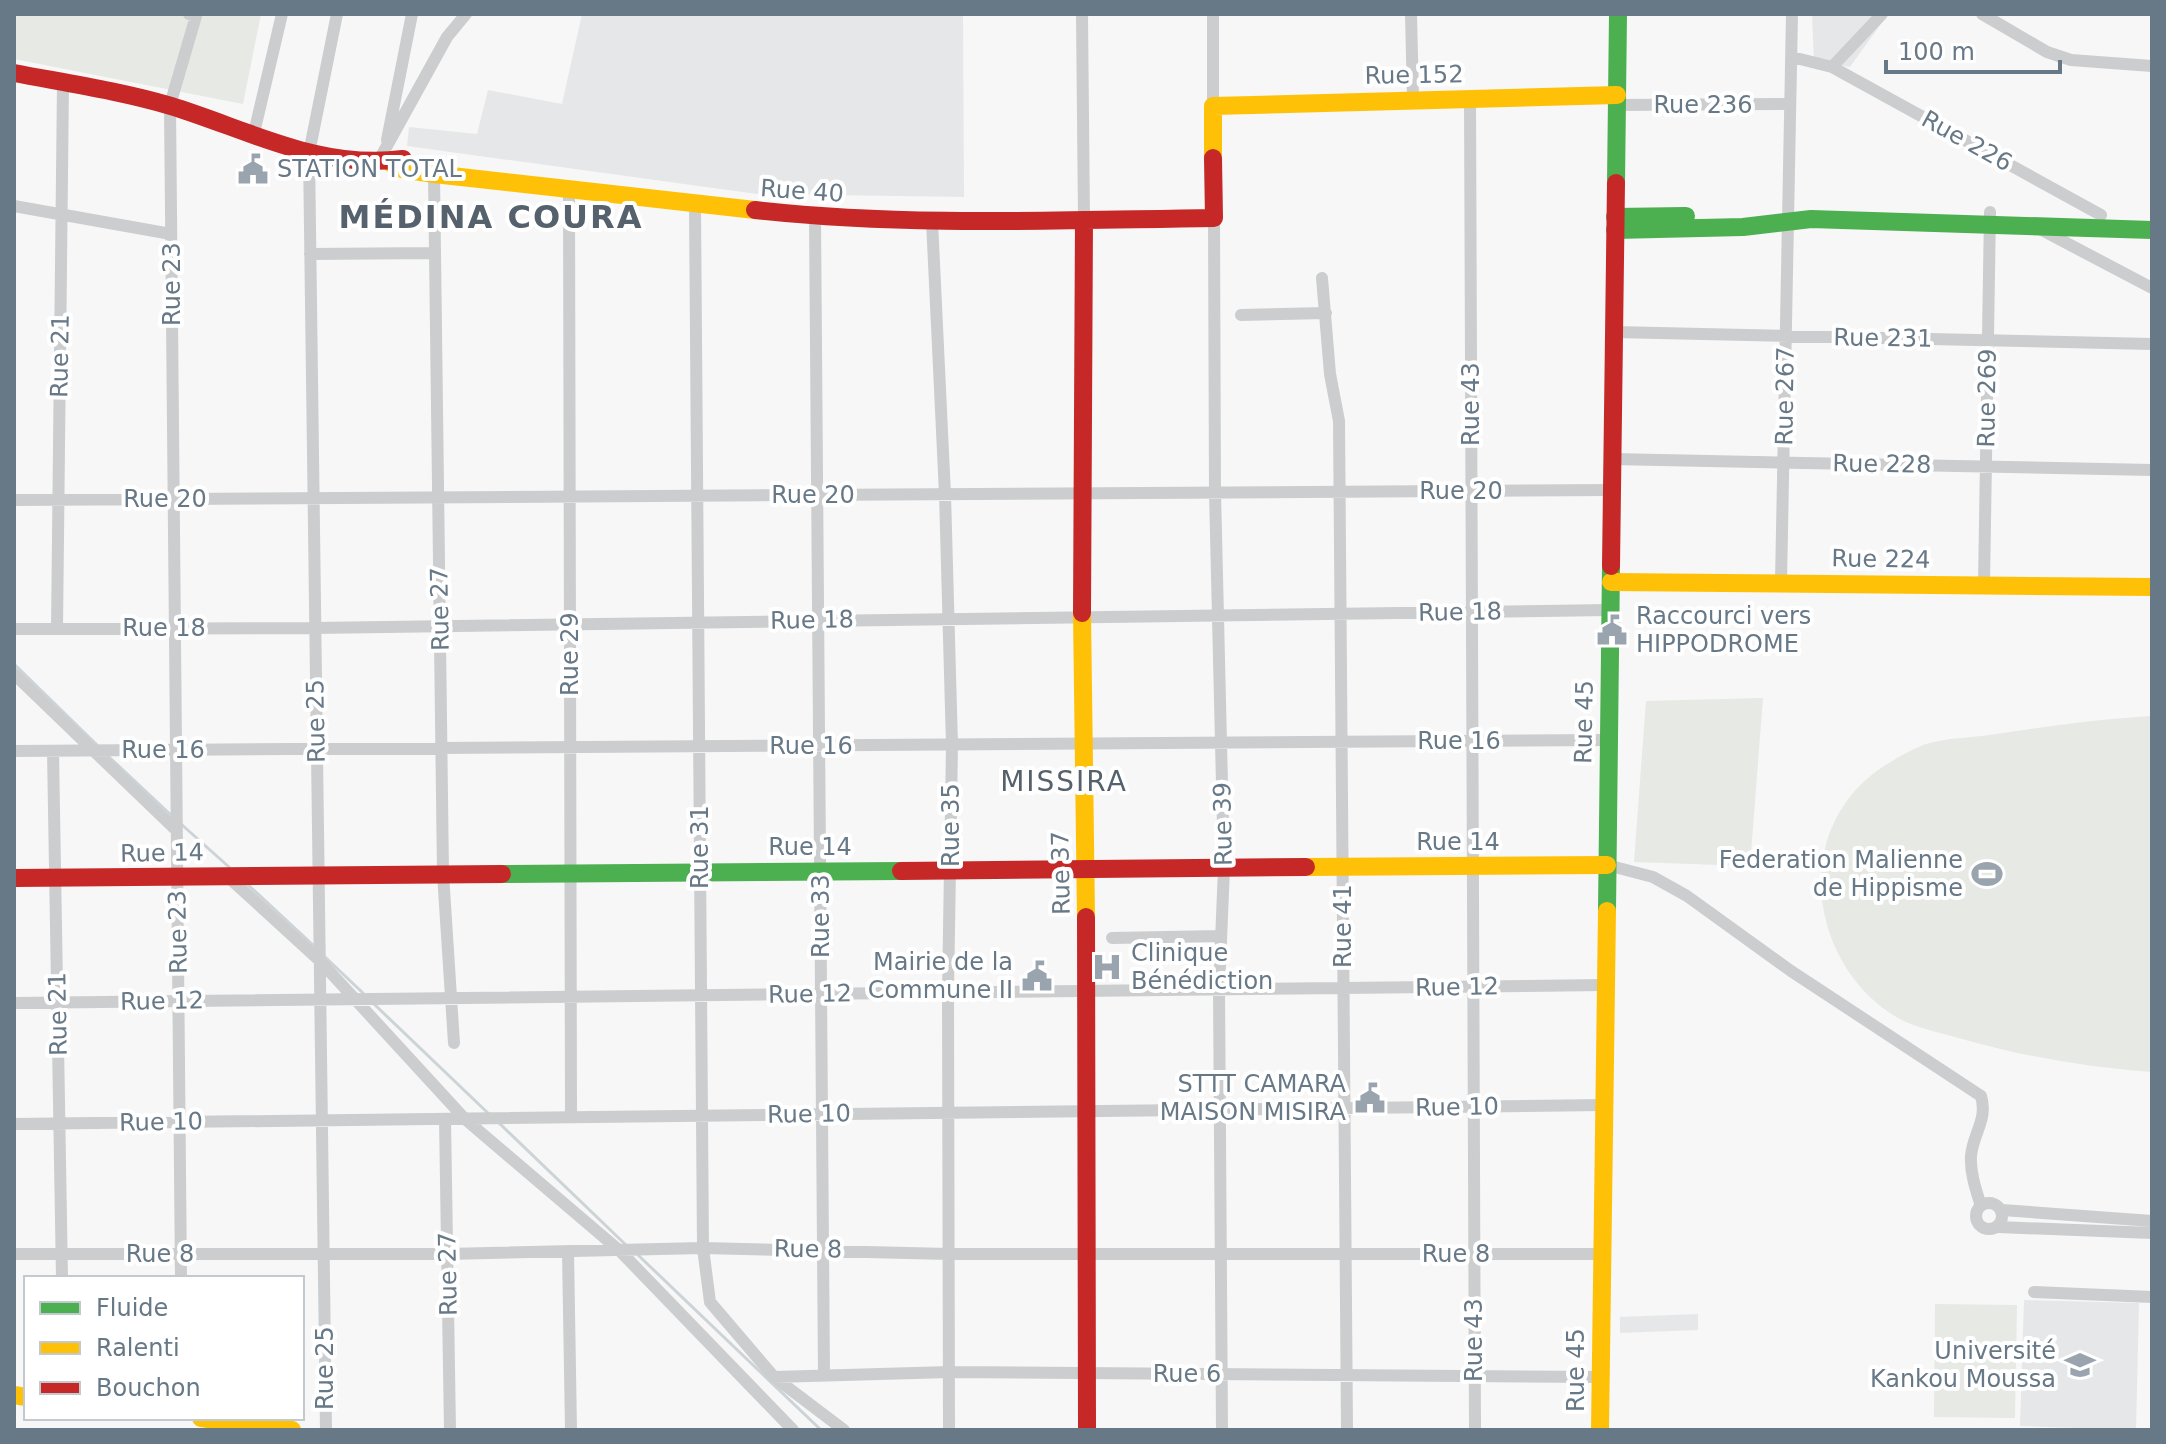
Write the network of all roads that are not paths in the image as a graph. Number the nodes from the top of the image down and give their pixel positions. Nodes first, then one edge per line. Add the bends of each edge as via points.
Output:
1 (189, 14) edge
2 (282, 14) edge
3 (337, 14) edge
4 (412, 14) edge
5 (466, 14) edge
6 (1082, 14) edge
7 (1213, 14) edge
8 (1411, 14) edge
9 (1618, 14) edge
10 (1792, 14) edge
11 (1882, 14) edge
12 (1982, 14) edge
13 (1792, 57) junction
14 (2152, 66) edge
15 (1832, 67) junction
16 (14, 73) edge
17 (63, 83) junction
18 (1470, 97) junction
19 (1413, 98) junction
20 (1617, 100) junction
21 (1790, 104) junction
22 (170, 105) junction
23 (1213, 106) junction
24 (254, 133) junction
25 (309, 153) junction
26 (386, 157) junction
27 (434, 174) junction
28 (569, 191) junction
29 (14, 206) edge
30 (695, 206) junction
31 (1214, 213) junction
32 (62, 214) junction
33 (1084, 215) junction
34 (1788, 215) junction
35 (2101, 215) junction
36 (815, 217) junction
37 (2152, 217) edge
38 (1990, 218) junction
39 (932, 221) junction
40 (1615, 223) junction
41 (2031, 225) junction
42 (2152, 230) edge
43 (171, 234) junction
44 (435, 253) junction
45 (310, 254) junction
46 (1322, 278) dead end
47 (2152, 288) edge
48 (1326, 313) junction
49 (1241, 315) dead end
50 (1614, 332) junction
51 (1786, 336) junction
52 (1988, 340) junction
53 (2152, 344) edge
54 (1612, 459) junction
55 (1784, 462) junction
56 (1986, 466) junction
57 (2152, 470) edge
58 (1612, 490) junction
59 (1340, 491) junction
60 (1472, 491) junction
61 (1215, 492) junction
62 (1080, 493) junction
63 (945, 494) junction
64 (819, 495) junction
65 (570, 496) junction
66 (697, 496) junction
67 (438, 497) junction
68 (313, 498) junction
69 (59, 499) junction
70 (174, 499) junction
71 (14, 500) edge
72 (1611, 582) junction
73 (1781, 582) junction
74 (1984, 584) junction
75 (2152, 587) edge
76 (1609, 610) junction
77 (1472, 611) junction
78 (1341, 613) junction
79 (1219, 615) junction
80 (1081, 616) junction
81 (949, 618) junction
82 (819, 619) junction
83 (698, 621) junction
84 (570, 623) junction
85 (440, 626) junction
86 (175, 628) junction
87 (314, 628) junction
88 (14, 629) edge
89 (57, 629) junction
90 (14, 674) edge
91 (1608, 740) junction
92 (1472, 741) junction
93 (1342, 742) junction
94 (1221, 743) junction
95 (1083, 744) junction
96 (820, 745) junction
97 (952, 745) junction
98 (699, 746) junction
99 (570, 747) junction
100 (441, 748) junction
101 (318, 749) junction
102 (96, 750) junction
103 (176, 750) junction
104 (14, 751) edge
105 (53, 751) junction
106 (177, 831) junction
107 (1607, 865) junction
108 (1473, 866) junction
109 (1343, 867) junction
110 (1224, 868) junction
111 (1084, 869) junction
112 (951, 870) junction
113 (821, 871) junction
114 (700, 872) junction
115 (570, 873) junction
116 (443, 874) junction
117 (177, 876) junction
118 (227, 876) junction
119 (317, 876) junction
120 (14, 878) edge
121 (55, 878) junction
122 (1221, 936) junction
123 (1112, 938) dead end
124 (319, 960) junction
125 (1605, 985) junction
126 (1473, 987) junction
127 (1344, 988) junction
128 (1219, 989) junction
129 (1087, 991) junction
130 (948, 992) junction
131 (822, 994) junction
132 (701, 995) junction
133 (573, 997) junction
134 (451, 998) junction
135 (356, 999) junction
136 (320, 1000) junction
137 (178, 1001) junction
138 (58, 1002) junction
139 (14, 1003) edge
140 (454, 1043) dead end
141 (1603, 1105) junction
142 (1473, 1107) junction
143 (1344, 1108) junction
144 (1219, 1110) junction
145 (1088, 1111) junction
146 (948, 1113) junction
147 (822, 1114) junction
148 (702, 1116) junction
149 (571, 1117) junction
150 (445, 1119) junction
151 (465, 1119) junction
152 (322, 1120) junction
153 (179, 1122) junction
154 (60, 1123) junction
155 (14, 1124) edge
156 (1981, 1206) junction
157 (2002, 1210) junction
158 (2152, 1221) edge
159 (1998, 1227) junction
160 (2152, 1233) edge
161 (703, 1248) junction
162 (823, 1248) junction
163 (568, 1251) junction
164 (620, 1251) junction
165 (14, 1254) edge
166 (62, 1254) junction
167 (181, 1254) junction
168 (325, 1254) junction
169 (447, 1254) junction
170 (949, 1254) junction
171 (1088, 1254) junction
172 (1220, 1254) junction
173 (1346, 1254) junction
174 (1474, 1254) junction
175 (1601, 1254) junction
176 (62, 1276) edge
177 (181, 1276) edge
178 (2034, 1292) dead end
179 (2152, 1297) edge
180 (950, 1372) junction
181 (1087, 1374) junction
182 (1222, 1374) junction
183 (824, 1375) junction
184 (1346, 1375) junction
185 (1474, 1376) junction
186 (774, 1377) junction
187 (1600, 1377) junction
188 (216, 1420) edge
189 (292, 1430) edge
190 (326, 1430) edge
191 (450, 1430) edge
192 (571, 1430) edge
193 (793, 1430) edge
194 (844, 1430) edge
195 (949, 1430) edge
196 (1087, 1430) edge
197 (1222, 1430) edge
198 (1347, 1430) edge
199 (1475, 1430) edge
200 (1600, 1430) edge

1 - 22 street, Rue 23 via 196,16
2 - 24 street
3 - 25 street, Rue 25
4 - 26 street
5 - 26 street via 447,37
6 - 33 street
7 - 23 street
8 - 19 street
9 - 20 street, Rue 45
10 - 13 street, Rue 267
11 - 15 street
12 - 14 street via 2071,60
13 - 15 street, Rue 226
13 - 21 street, Rue 267
15 - 35 street, Rue 226
16 - 17 street, Rue 40
17 - 22 street, Rue 40
17 - 32 street, Rue 21
18 - 19 street, Rue 152
18 - 20 street, Rue 152
18 - 60 street, Rue 43
19 - 23 street, Rue 152
20 - 21 street, Rue 236
20 - 40 street, Rue 45
21 - 34 street, Rue 267
22 - 24 street, Rue 40
22 - 43 street, Rue 23
23 - 31 street
24 - 25 street, Rue 40
25 - 26 street, Rue 40
25 - 45 street, Rue 25
26 - 27 street, Rue 40 via 402,169
26 - 33 street, Rue 40 via 815,207
27 - 28 street, Rue 40
27 - 44 street, Rue 27
28 - 30 street, Rue 40
28 - 65 street, Rue 29
29 - 32 street
30 - 36 street, Rue 40
30 - 66 street, Rue 31
31 - 33 street, Rue 40
31 - 61 street, Rue 39
32 - 43 street
32 - 69 street, Rue 21
33 - 39 street, Rue 40
33 - 62 street, Rue 37
34 - 38 street
34 - 40 street via 1743,227
34 - 51 street, Rue 267
35 - 37 street
35 - 38 street
36 - 39 street, Rue 40
36 - 64 street, Rue 33
38 - 41 street
38 - 52 street, Rue 269
39 - 63 street, Rue 35
40 - 50 street, Rue 45
41 - 42 street
41 - 47 street
43 - 70 street, Rue 23
44 - 45 street
44 - 67 street, Rue 27
45 - 68 street, Rue 25
46 - 48 street, Rue 41
48 - 49 street
48 - 59 street, Rue 41 via 1339,421
50 - 51 street, Rue 231
50 - 54 street, Rue 45
51 - 52 street, Rue 231
51 - 55 street, Rue 267
52 - 53 street, Rue 231
52 - 56 street, Rue 269
54 - 55 street, Rue 228
54 - 58 street, Rue 45
55 - 56 street, Rue 228
55 - 73 street, Rue 267
56 - 57 street, Rue 228
56 - 74 street, Rue 269
58 - 60 street, Rue 20
58 - 72 street, Rue 45
59 - 60 street, Rue 20
59 - 61 street, Rue 20
59 - 78 street, Rue 41
60 - 77 street, Rue 43
61 - 62 street, Rue 20
61 - 79 street, Rue 39
62 - 63 street, Rue 20
62 - 80 street, Rue 37
63 - 64 street, Rue 20
63 - 81 street, Rue 35
64 - 66 street, Rue 20
64 - 82 street, Rue 33
65 - 66 street, Rue 20
65 - 67 street, Rue 20
65 - 84 street, Rue 29
66 - 83 street, Rue 31
67 - 68 street, Rue 20
67 - 85 street, Rue 27
68 - 70 street, Rue 20
68 - 87 street, Rue 25
69 - 70 street, Rue 20
69 - 71 street, Rue 20
69 - 89 street, Rue 21
70 - 86 street, Rue 23
72 - 73 street, Rue 224
72 - 76 street, Rue 45
73 - 74 street, Rue 224
74 - 75 street, Rue 224
76 - 77 street, Rue 18
76 - 91 street, Rue 45
77 - 78 street, Rue 18
77 - 92 street, Rue 43
78 - 79 street, Rue 18
78 - 93 street, Rue 41
79 - 80 street, Rue 18
79 - 94 street, Rue 39
80 - 81 street, Rue 18
80 - 95 street, Rue 37
81 - 82 street, Rue 18
81 - 97 street, Rue 35
82 - 83 street, Rue 18
82 - 96 street, Rue 33
83 - 84 street, Rue 18
83 - 98 street, Rue 31
84 - 85 street, Rue 18
84 - 99 street, Rue 29
85 - 87 street, Rue 18
85 - 100 street, Rue 27
86 - 87 street, Rue 18
86 - 89 street, Rue 18
86 - 103 street, Rue 23
87 - 101 street, Rue 25
88 - 89 street, Rue 18
90 - 102 street
91 - 92 street, Rue 16
91 - 107 street, Rue 45
92 - 93 street, Rue 16
92 - 108 street, Rue 43
93 - 94 street, Rue 16
93 - 109 street, Rue 41
94 - 95 street, Rue 16
94 - 110 street, Rue 39
95 - 97 street, Rue 16
95 - 111 street, Rue 37
96 - 97 street, Rue 16
96 - 98 street, Rue 16
96 - 113 street, Rue 33
97 - 112 street, Rue 35
98 - 99 street, Rue 16
98 - 114 street, Rue 31
99 - 100 street, Rue 16
99 - 115 street, Rue 29
100 - 101 street, Rue 16
100 - 116 street, Rue 27
101 - 103 street, Rue 16
101 - 119 street, Rue 25
102 - 103 street, Rue 16
102 - 105 street, Rue 16
102 - 106 street
103 - 106 street, Rue 23
104 - 105 street, Rue 16
105 - 121 street, Rue 21
106 - 117 street, Rue 23
107 - 108 street, Rue 14
107 - 125 street, Rue 45
107 - 156 street via 1653,877 1687,896 1981,1096 1985,1111 1971,1154
108 - 109 street, Rue 14
108 - 126 street, Rue 43
109 - 110 street, Rue 14
109 - 127 street, Rue 41
110 - 111 street, Rue 14
110 - 122 street, Rue 39
111 - 112 street, Rue 14
111 - 129 street, Rue 37
112 - 113 street, Rue 14
112 - 130 street, Rue 35
113 - 114 street, Rue 14
113 - 131 street, Rue 33
114 - 115 street, Rue 14
114 - 132 street, Rue 31
115 - 116 street, Rue 14
115 - 133 street, Rue 29
116 - 119 street, Rue 14
116 - 134 street, Rue 27
117 - 118 street, Rue 14
117 - 121 street, Rue 14
117 - 137 street, Rue 23
118 - 119 street, Rue 14
118 - 124 street
119 - 124 street, Rue 25
120 - 121 street, Rue 14
121 - 138 street, Rue 21
122 - 123 street
122 - 128 street, Rue 39
124 - 135 street
124 - 136 street, Rue 25
125 - 126 street, Rue 12
125 - 141 street, Rue 45
126 - 127 street, Rue 12
126 - 142 street, Rue 43
127 - 128 street, Rue 12
127 - 143 street, Rue 41
128 - 129 street, Rue 12
128 - 144 street, Rue 39
129 - 130 street, Rue 12
129 - 145 street, Rue 37
130 - 131 street, Rue 12
130 - 146 street, Rue 35
131 - 132 street, Rue 12
131 - 147 street, Rue 33
132 - 133 street, Rue 12
132 - 148 street, Rue 31
133 - 134 street, Rue 12
133 - 149 street, Rue 29
134 - 135 street, Rue 12
134 - 140 street, Rue 27
135 - 136 street, Rue 12
135 - 151 street
136 - 137 street, Rue 12
136 - 152 street, Rue 25
137 - 138 street, Rue 12
137 - 153 street, Rue 23
138 - 139 street, Rue 12
138 - 154 street, Rue 21
141 - 142 street, Rue 10
141 - 175 street, Rue 45
142 - 143 street, Rue 10
142 - 174 street, Rue 43
143 - 144 street, Rue 10
143 - 173 street, Rue 41
144 - 145 street, Rue 10
144 - 172 street, Rue 39
145 - 146 street, Rue 10
145 - 171 street, Rue 37
146 - 147 street, Rue 10
146 - 170 street, Rue 35
147 - 148 street, Rue 10
147 - 162 street, Rue 33
148 - 149 street, Rue 10
148 - 161 street, Rue 31
149 - 151 street, Rue 10
150 - 151 street, Rue 10
150 - 152 street, Rue 10
150 - 169 street, Rue 27
151 - 164 street
152 - 153 street, Rue 10
152 - 168 street, Rue 25
153 - 154 street, Rue 10
153 - 167 street, Rue 23
154 - 155 street, Rue 10
154 - 166 street, Rue 21
156 - 157 street via 1992,1203
156 - 159 street via 1976,1216 1981,1227
157 - 158 street
157 - 159 street
159 - 160 street
161 - 162 street, Rue 8
161 - 164 street, Rue 8
161 - 186 street, Rue 31 via 710,1302
162 - 170 street, Rue 8
162 - 183 street, Rue 33
163 - 164 street, Rue 8
163 - 169 street, Rue 8
163 - 192 street
164 - 193 street
165 - 166 street, Rue 8
166 - 167 street, Rue 8
166 - 176 street, Rue 21
167 - 168 street, Rue 8
167 - 177 street, Rue 23
168 - 169 street, Rue 8
168 - 190 street, Rue 25
169 - 191 street, Rue 27
170 - 171 street, Rue 8
170 - 180 street, Rue 35
171 - 172 street, Rue 8
171 - 181 street, Rue 37
172 - 173 street, Rue 8
172 - 182 street, Rue 39
173 - 174 street, Rue 8
173 - 184 street, Rue 41
174 - 175 street, Rue 8
174 - 185 street, Rue 43
175 - 187 street, Rue 45
178 - 179 street
180 - 181 street, Rue 6
180 - 183 street, Rue 6
180 - 195 street, Rue 35
181 - 182 street, Rue 6
181 - 196 street, Rue 37
182 - 184 street, Rue 6
182 - 197 street, Rue 39
183 - 186 street, Rue 6
184 - 185 street, Rue 6
184 - 198 street, Rue 41
185 - 187 street, Rue 6
185 - 199 street, Rue 43
186 - 194 street, Rue 31
187 - 200 street, Rue 45
188 - 189 street

